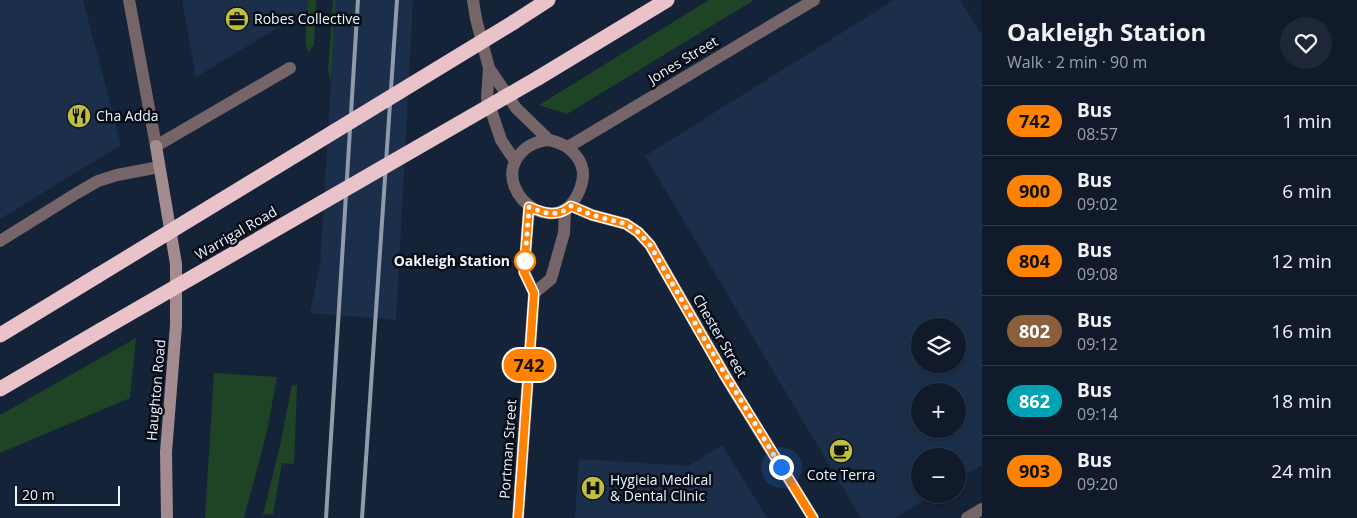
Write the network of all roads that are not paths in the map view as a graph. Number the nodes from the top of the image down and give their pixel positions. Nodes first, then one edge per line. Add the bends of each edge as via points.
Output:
1 (129, 0) edge
2 (473, 0) edge
3 (548, 0) edge
4 (667, 0) edge
5 (814, 0) edge
6 (290, 68) dead end
7 (489, 68) junction
8 (549, 140) junction
9 (156, 146) junction
10 (568, 146) junction
11 (515, 161) junction
12 (159, 167) junction
13 (529, 207) junction
14 (568, 208) junction
15 (0, 241) edge
16 (534, 293) junction
17 (0, 335) edge
18 (0, 390) edge
19 (982, 509) edge
20 (167, 518) edge
21 (518, 518) edge
22 (813, 518) edge
23 (967, 518) edge

1 - 9 street
2 - 7 street
3 - 17 highway, bridge
4 - 18 highway, Warrigal Road, bridge
5 - 10 street, Jones Street
6 - 9 street
7 - 8 street via 516,108
7 - 11 street via 486,98 502,140
8 - 10 street
8 - 11 street via 529,145
9 - 12 street, Haughton Road
10 - 14 street via 581,163 583,174 582,184
11 - 13 street via 512,176 515,188
12 - 15 street via 98,181
12 - 20 street, Haughton Road via 176,264 176,325 166,452
13 - 14 street via 546,214 556,214
13 - 16 street, Portman Street via 524,272
14 - 16 street via 551,278
14 - 22 street, Chester Street via 626,224 650,245 724,374
16 - 21 street, Portman Street
19 - 23 street

